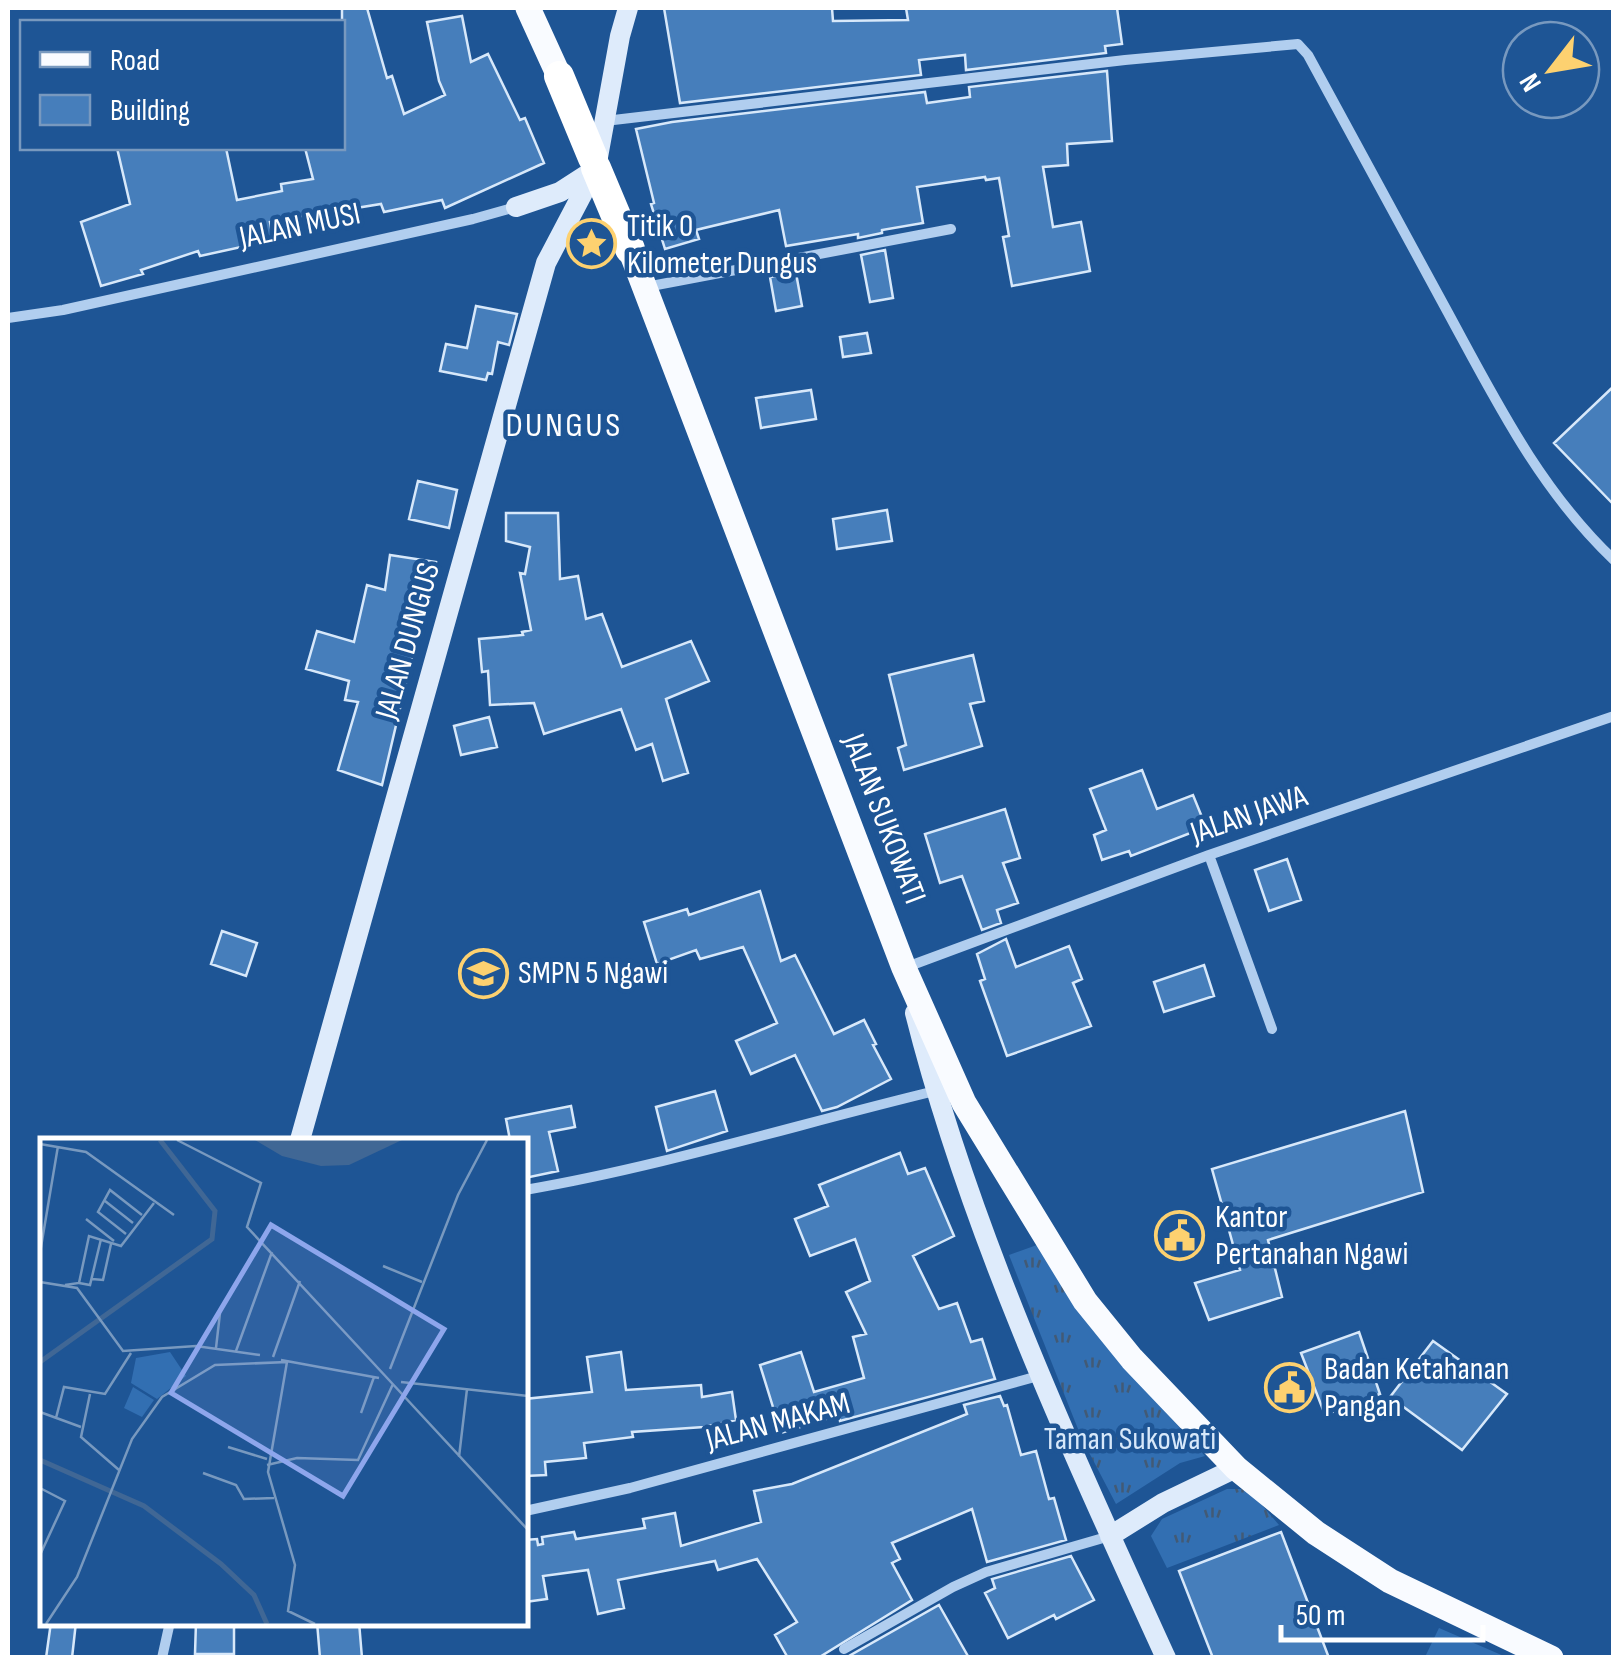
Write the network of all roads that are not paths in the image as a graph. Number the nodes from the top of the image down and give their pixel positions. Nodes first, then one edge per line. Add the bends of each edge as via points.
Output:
1 (528, 8) edge
2 (628, 8) edge
3 (559, 76) joint
4 (605, 121) junction
5 (595, 163) junction
6 (516, 206) joint
7 (951, 229) dead end
8 (630, 250) joint
9 (645, 287) junction
10 (8, 318) edge
11 (1614, 560) edge
12 (1614, 716) edge
13 (1209, 855) junction
14 (904, 968) junction
15 (1272, 1029) dead end
16 (934, 1091) junction
17 (301, 1138) edge
18 (528, 1189) edge
19 (1042, 1375) junction
20 (1236, 1468) junction
21 (528, 1509) edge
22 (1110, 1536) junction
23 (169, 1625) edge
24 (844, 1649) dead end
25 (162, 1658) edge
26 (1166, 1658) edge
27 (1551, 1658) edge

1 - 3 main road, JALAN SUKOWATI
2 - 4 main road, JALAN DUNGUS
3 - 5 highway, JALAN SUKOWATI
4 - 5 main road, JALAN DUNGUS
4 - 11 street via 1298,44 1508,424 1547,486
5 - 6 main road, JALAN MUSI via 560,192
5 - 8 highway, JALAN SUKOWATI
5 - 17 main road, JALAN DUNGUS via 546,264
6 - 10 street, JALAN MUSI
7 - 9 street
8 - 9 main road, JALAN SUKOWATI
9 - 14 main road, JALAN SUKOWATI
12 - 13 street, JALAN JAWA
13 - 14 street, JALAN JAWA
13 - 15 street
14 - 16 main road, JALAN SUKOWATI
14 - 20 main road via 964,1104 1085,1301
16 - 18 street via 663,1163
16 - 19 main road, JALAN SUKOWATI
19 - 21 street, JALAN MAKAM via 630,1488
19 - 22 main road, JALAN SUKOWATI
20 - 22 main road
20 - 27 main road via 1316,1533 1390,1581
22 - 24 street via 986,1572
22 - 26 main road, JALAN SUKOWATI
23 - 25 street

